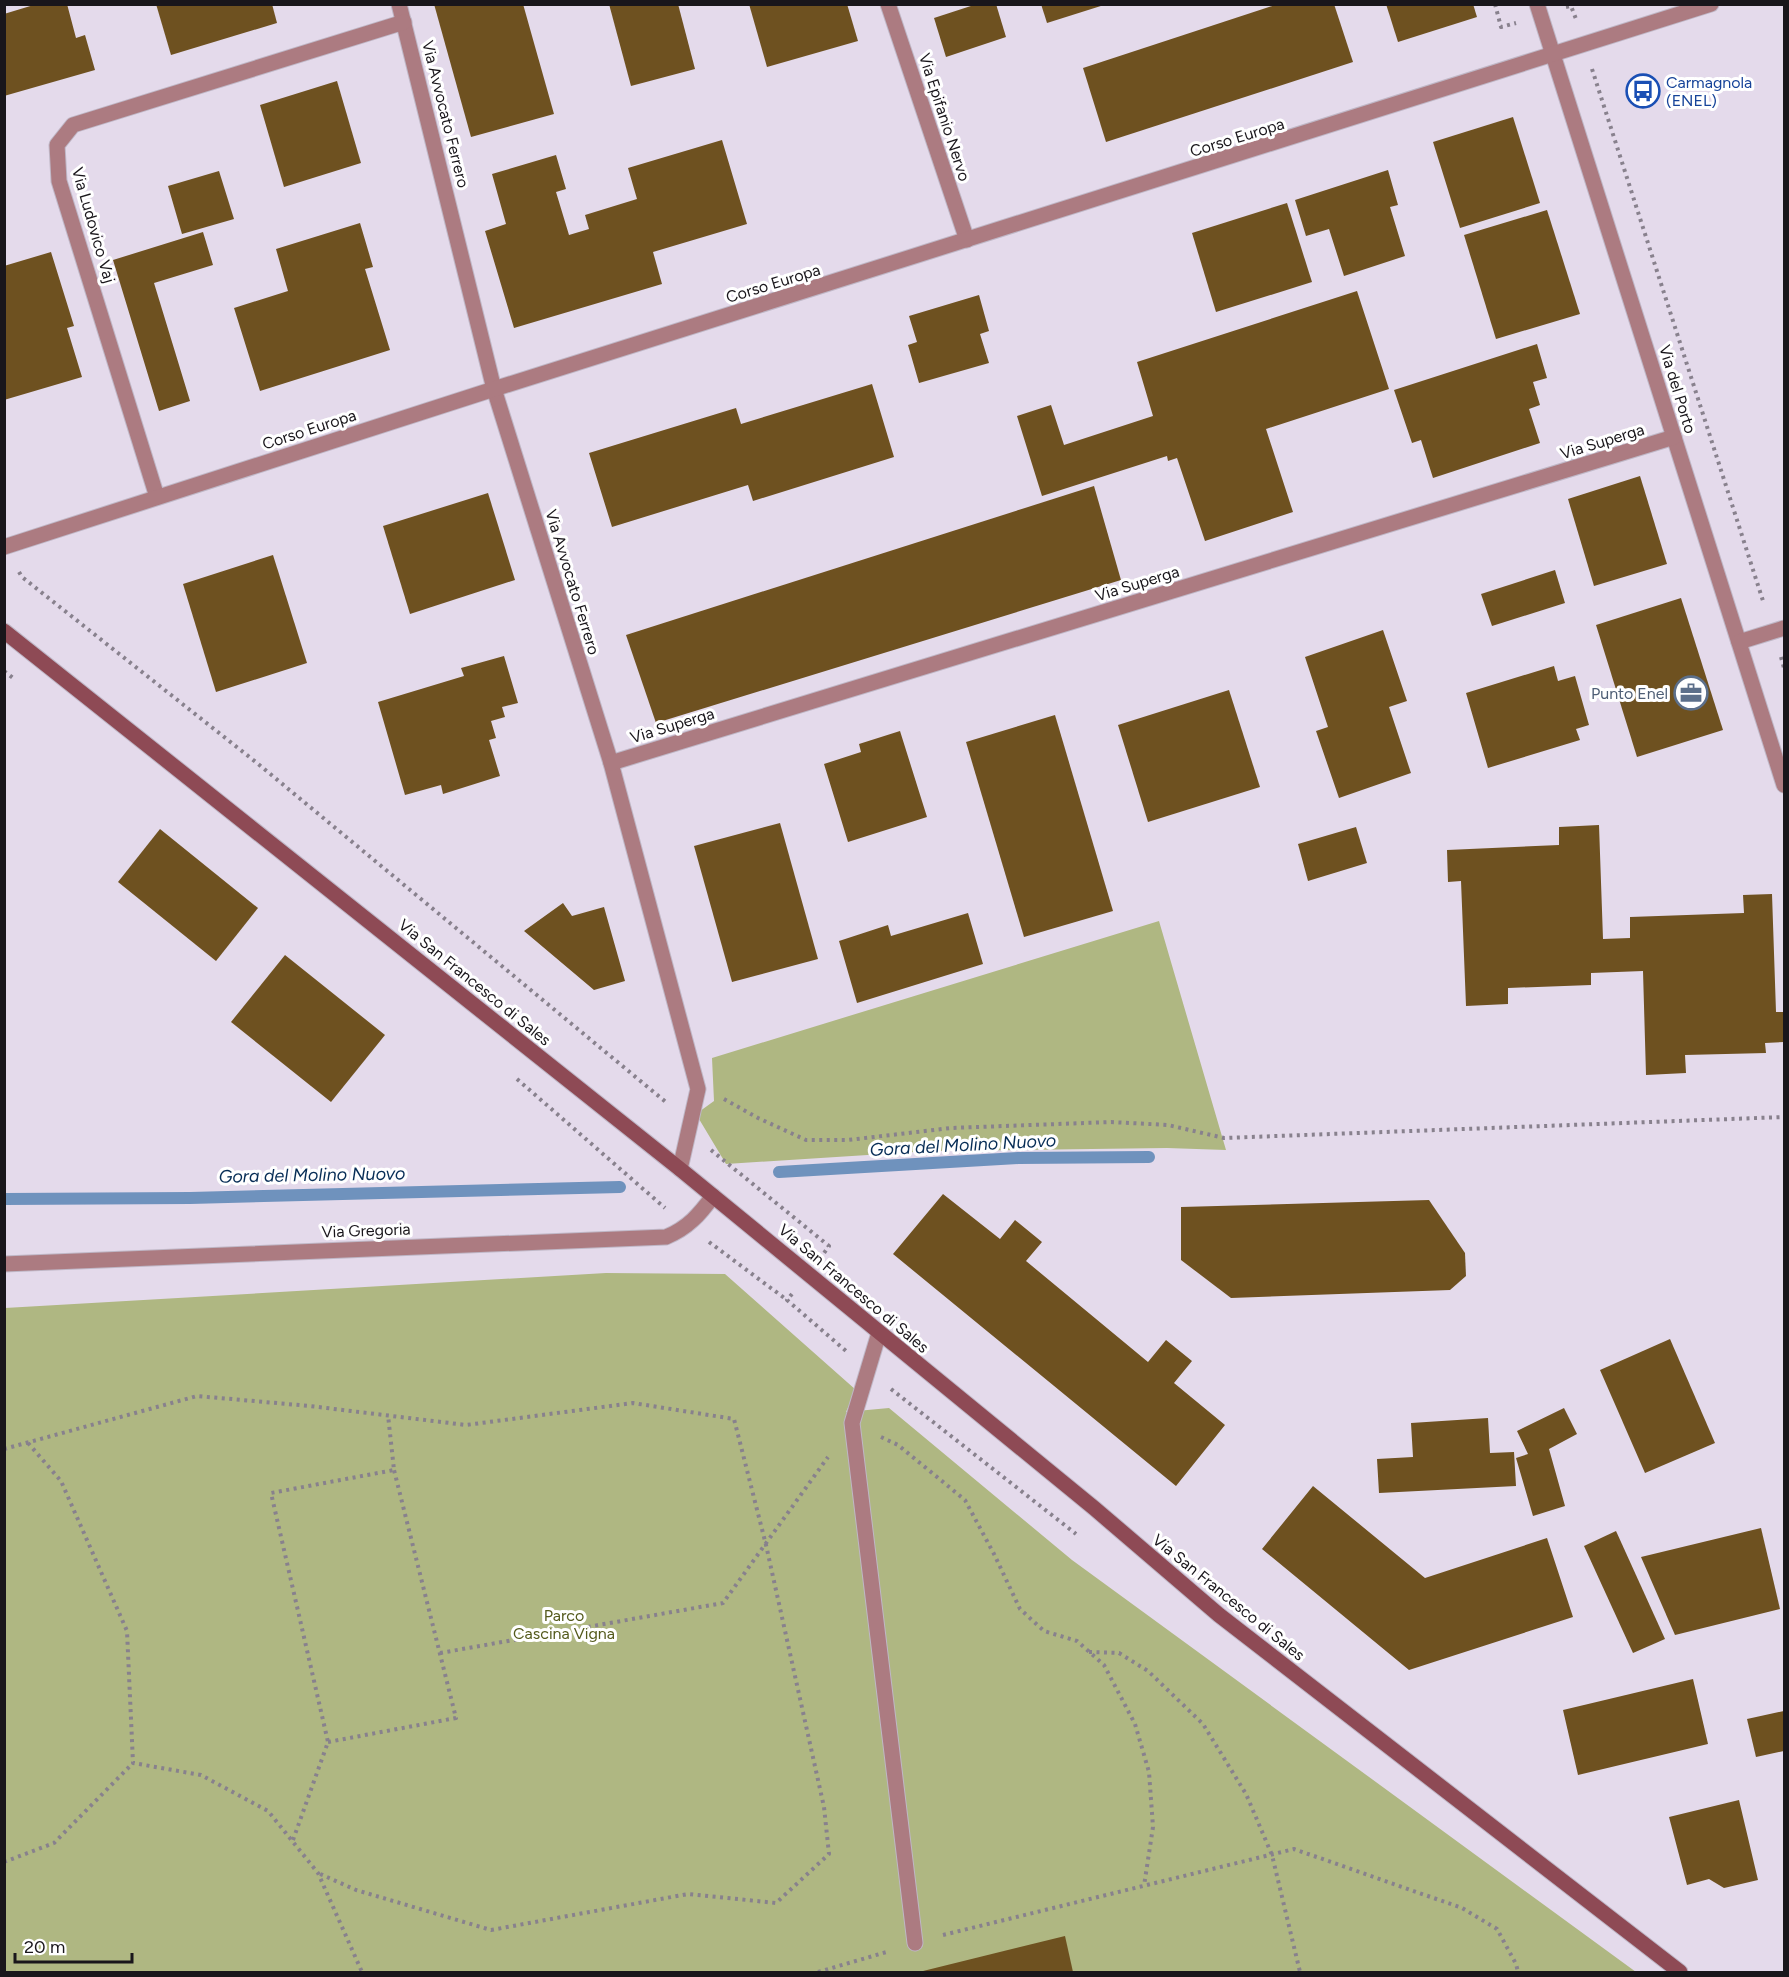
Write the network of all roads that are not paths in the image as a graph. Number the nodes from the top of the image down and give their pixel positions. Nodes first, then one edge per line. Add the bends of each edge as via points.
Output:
1 (399, 4) edge
2 (888, 4) edge
3 (1537, 4) edge
4 (1712, 4) edge
5 (404, 22) junction
6 (1553, 56) junction
7 (967, 240) junction
8 (494, 389) junction
9 (1674, 437) junction
10 (157, 497) junction
11 (4, 546) edge
12 (1785, 628) edge
13 (4, 631) edge
14 (1739, 642) junction
15 (611, 763) junction
16 (1785, 785) edge
17 (680, 1169) junction
18 (713, 1196) junction
19 (4, 1264) edge
20 (879, 1333) junction
21 (915, 1943) road end
22 (1680, 1972) edge

1 - 5 street, Via Avvocato Ferrero
2 - 7 street, Via Epifanio Nervo
3 - 6 street, Via del Porto
4 - 6 street, Corso Europa
5 - 8 street, Via Avvocato Ferrero
5 - 10 street, Via Ludovico Vaj via 73,125 57,145 59,181
6 - 7 street, Corso Europa
6 - 9 street, Via del Porto
7 - 8 street, Corso Europa
8 - 10 street, Corso Europa
8 - 15 street, Via Avvocato Ferrero
9 - 14 street, Via del Porto
9 - 15 street, Via Superga
10 - 11 street, Corso Europa
12 - 14 street
13 - 17 main road, Via San Francesco di Sales
14 - 16 street, Via del Porto
15 - 17 street, Via Avvocato Ferrero via 698,1089
17 - 18 main road, Via San Francesco di Sales
18 - 19 street, Via Gregoria via 698,1217 666,1237
18 - 20 main road, Via San Francesco di Sales
20 - 21 street via 852,1424
20 - 22 main road, Via San Francesco di Sales via 1219,1615

